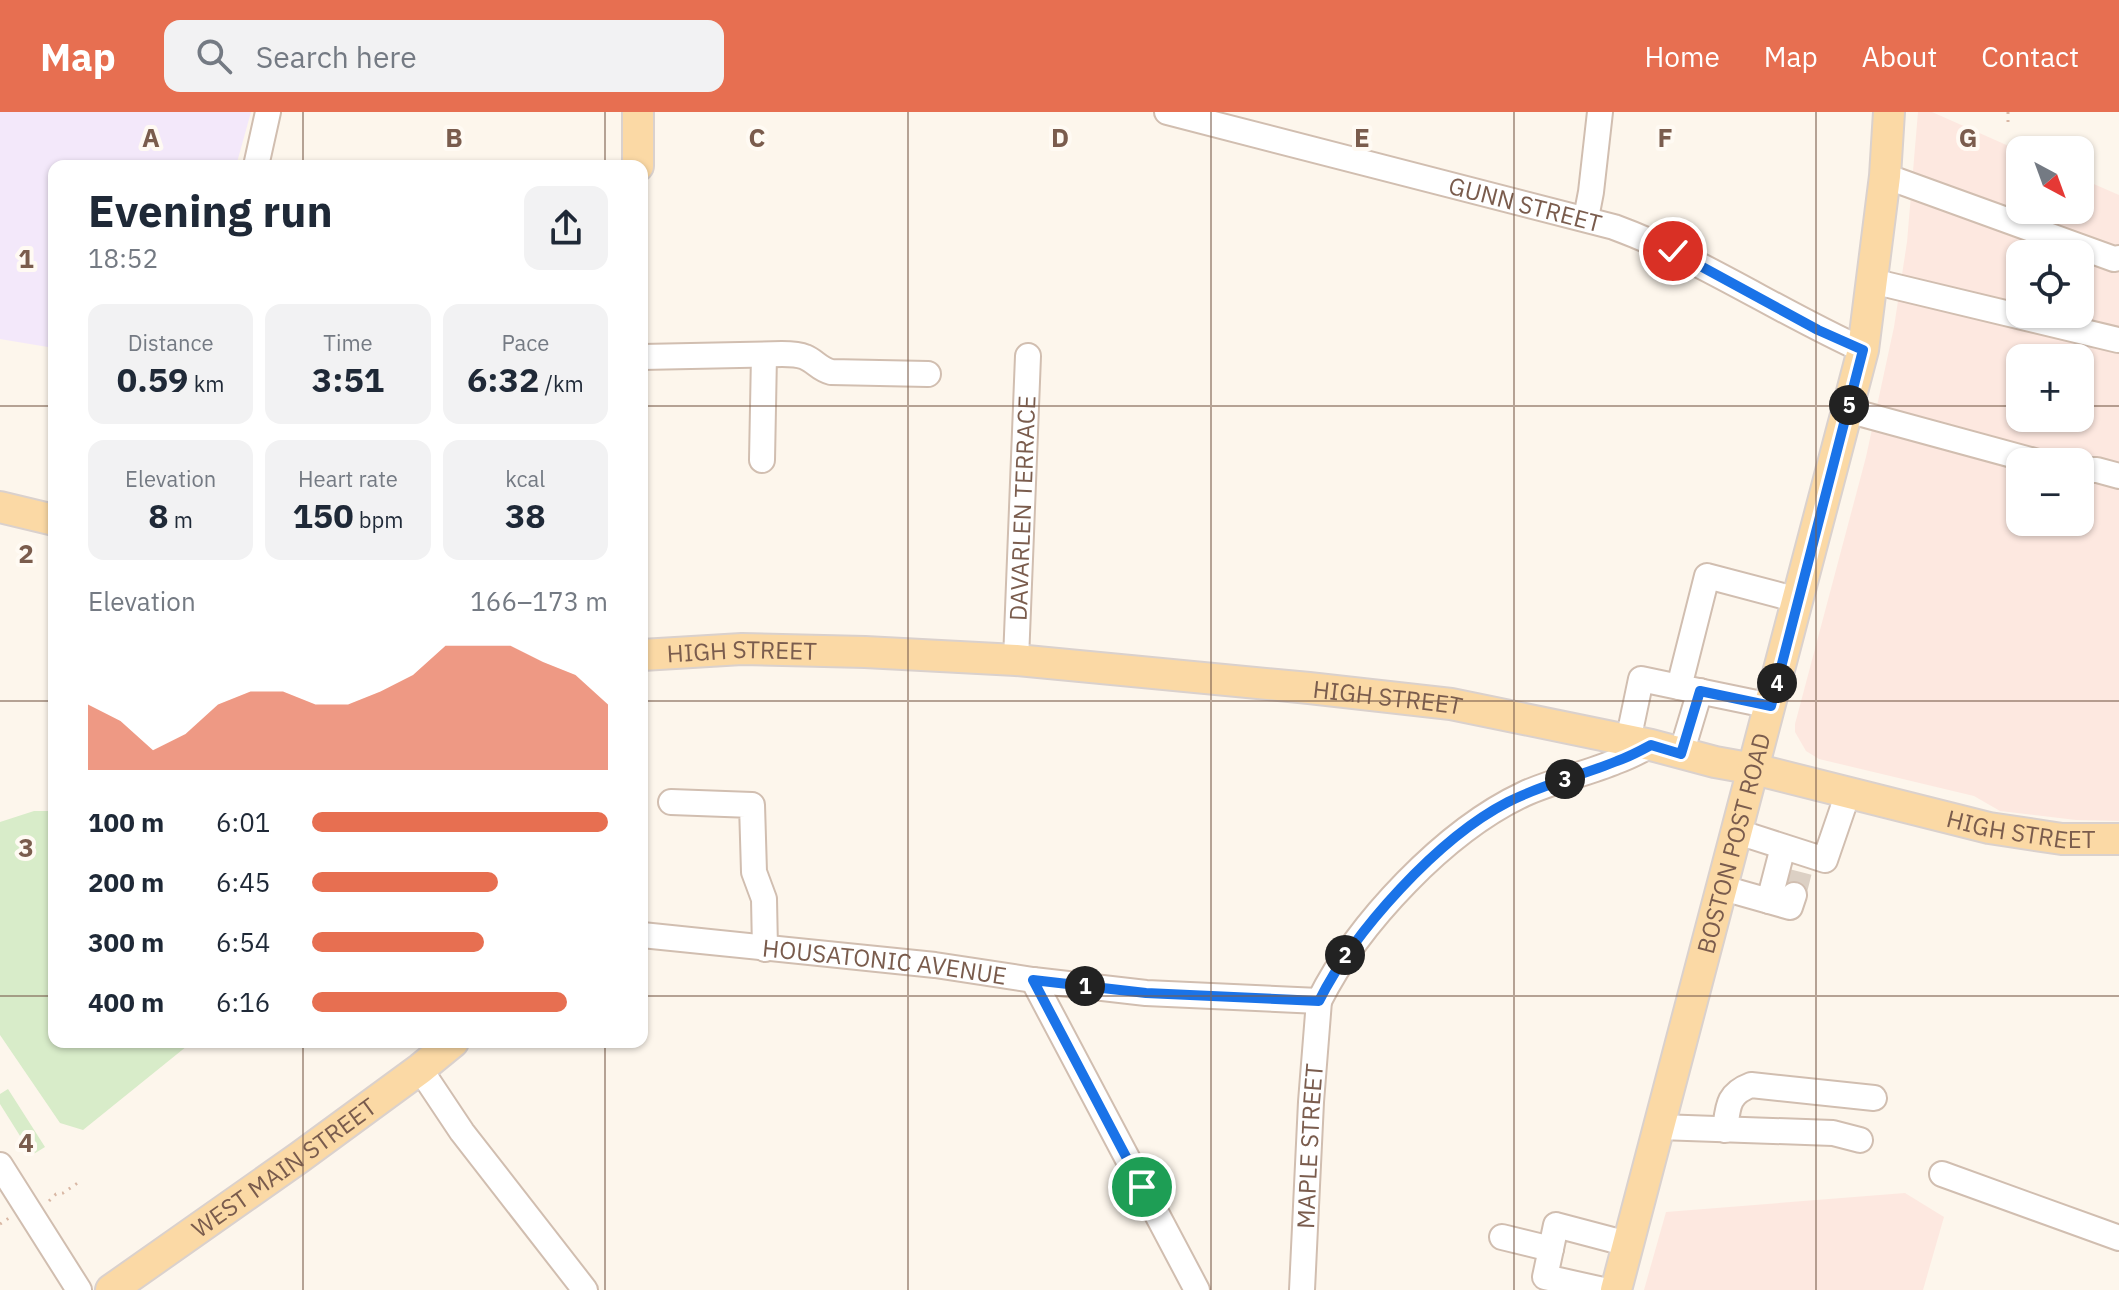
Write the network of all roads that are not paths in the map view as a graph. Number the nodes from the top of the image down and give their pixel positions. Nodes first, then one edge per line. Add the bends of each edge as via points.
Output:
1 (268, 112) edge
2 (638, 112) edge
3 (1167, 112) edge
4 (1600, 112) edge
5 (1889, 112) edge
6 (257, 160) edge
7 (638, 160) edge
8 (1885, 176) junction
9 (1586, 218) junction
10 (2119, 258) edge
11 (1872, 281) junction
12 (2118, 340) edge
13 (1863, 350) junction
14 (764, 355) junction
15 (1028, 356) dead end
16 (648, 357) edge
17 (928, 374) dead end
18 (1847, 410) junction
19 (2006, 453) edge
20 (762, 460) dead end
21 (2094, 470) edge
22 (2119, 476) edge
23 (0, 507) edge
24 (48, 519) edge
25 (1798, 600) junction
26 (648, 655) edge
27 (1016, 660) junction
28 (1689, 689) junction
29 (1771, 706) junction
30 (1639, 743) junction
31 (1681, 754) junction
32 (1754, 769) junction
33 (1848, 793) junction
34 (671, 802) dead end
35 (1738, 832) junction
36 (2119, 839) edge
37 (1796, 856) junction
38 (1723, 888) junction
39 (1794, 895) dead end
40 (1769, 901) junction
41 (648, 936) edge
42 (765, 949) junction
43 (1033, 980) junction
44 (1319, 1001) junction
45 (446, 1048) edge
46 (420, 1069) junction
47 (1874, 1098) dead end
48 (1659, 1127) junction
49 (1725, 1130) junction
50 (1860, 1140) dead end
51 (0, 1165) edge
52 (1942, 1174) dead end
53 (1502, 1237) dead end
54 (2119, 1238) edge
55 (1628, 1244) junction
56 (1551, 1249) junction
57 (79, 1290) edge
58 (111, 1290) edge
59 (585, 1290) edge
60 (1197, 1290) edge
61 (1302, 1290) edge
62 (1603, 1290) edge
63 (1616, 1290) edge

1 - 6 street
2 - 7 main road
3 - 9 street, GUNN STREET
4 - 9 street
5 - 8 main road, BOSTON POST ROAD
8 - 10 street
8 - 11 main road, BOSTON POST ROAD
9 - 13 street, GUNN STREET via 1673,251
11 - 12 street
11 - 13 main road, BOSTON POST ROAD
13 - 18 main road, BOSTON POST ROAD
14 - 16 street
14 - 17 street via 802,356 831,372
14 - 20 street
15 - 27 street, DAVARLEN TERRACE
18 - 19 street
18 - 25 main road, BOSTON POST ROAD
21 - 22 street
23 - 24 main road
25 - 28 street via 1707,576
25 - 29 main road, BOSTON POST ROAD
26 - 27 main road, HIGH STREET via 742,649
27 - 30 main road, HIGH STREET via 1451,704
28 - 29 street
28 - 30 street via 1641,679
28 - 31 street
29 - 32 main road, BOSTON POST ROAD
30 - 31 main road, HIGH STREET
30 - 44 street via 1617,761 1527,793 1479,820 1411,877 1344,957
31 - 32 main road, HIGH STREET
32 - 33 main road, HIGH STREET
32 - 35 main road, BOSTON POST ROAD
33 - 36 main road, HIGH STREET via 2027,836
33 - 37 street via 1825,860
34 - 42 street via 752,805 754,872 766,911
35 - 37 street
35 - 38 main road, BOSTON POST ROAD
37 - 40 street
38 - 40 street
38 - 48 main road, BOSTON POST ROAD
39 - 40 street via 1790,907
41 - 42 street, HOUSATONIC AVENUE
42 - 43 street, HOUSATONIC AVENUE
43 - 44 street, HOUSATONIC AVENUE via 1146,993
43 - 60 street
44 - 61 street, MAPLE STREET
45 - 46 main road, WEST MAIN STREET
46 - 58 main road, WEST MAIN STREET
46 - 59 street via 462,1132
47 - 49 street via 1751,1085 1739,1089 1729,1102
48 - 49 street
48 - 55 main road, BOSTON POST ROAD
49 - 50 street via 1833,1133
51 - 57 street
52 - 54 street
53 - 56 street
55 - 56 street via 1556,1225
55 - 63 main road, BOSTON POST ROAD
56 - 62 street via 1545,1277

